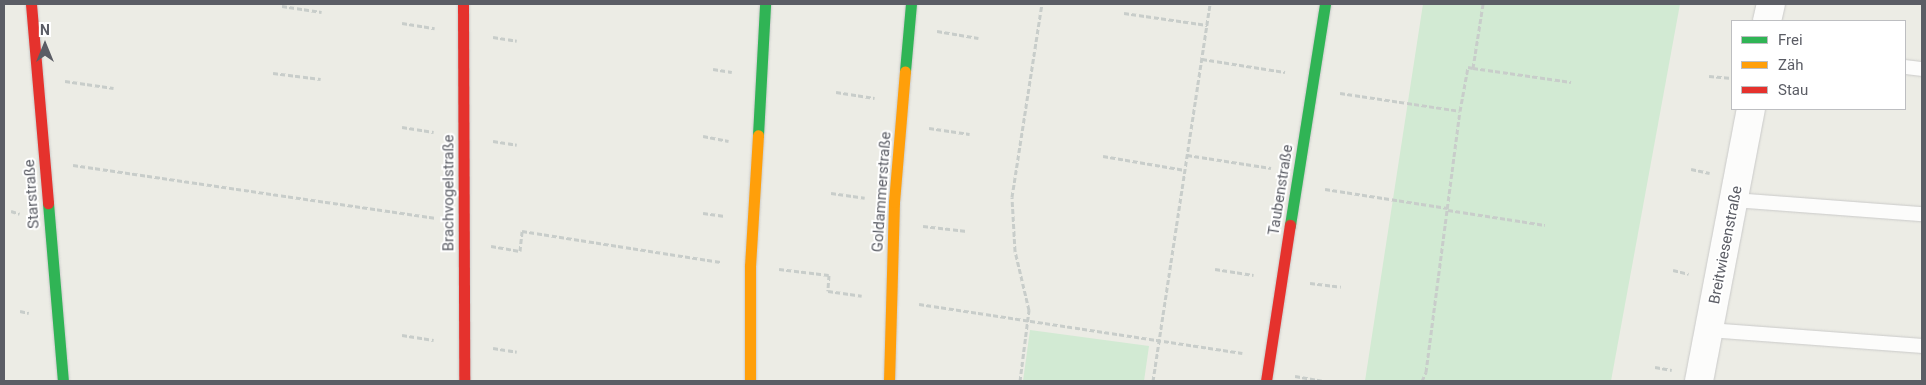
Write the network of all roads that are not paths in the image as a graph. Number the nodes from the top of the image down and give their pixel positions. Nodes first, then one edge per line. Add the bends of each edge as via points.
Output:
1 (31, 4) edge
2 (463, 4) edge
3 (766, 4) edge
4 (911, 4) edge
5 (1325, 4) edge
6 (1770, 4) edge
7 (1767, 20) edge
8 (1906, 67) edge
9 (1922, 69) edge
10 (1751, 110) edge
11 (1734, 200) junction
12 (1922, 214) edge
13 (1709, 330) junction
14 (1922, 346) edge
15 (63, 381) edge
16 (464, 381) edge
17 (750, 381) edge
18 (889, 381) edge
19 (1266, 381) edge
20 (1699, 381) edge

1 - 15 street, Starstraße
2 - 16 street, Brachvogelstraße
3 - 17 street via 750,266
4 - 18 street, Goldammerstraße via 894,202
5 - 19 street, Taubenstraße
6 - 7 street
8 - 9 lane
10 - 11 street, Breitwiesenstraße
11 - 12 lane
11 - 13 street, Breitwiesenstraße
13 - 14 lane
13 - 20 street, Breitwiesenstraße

